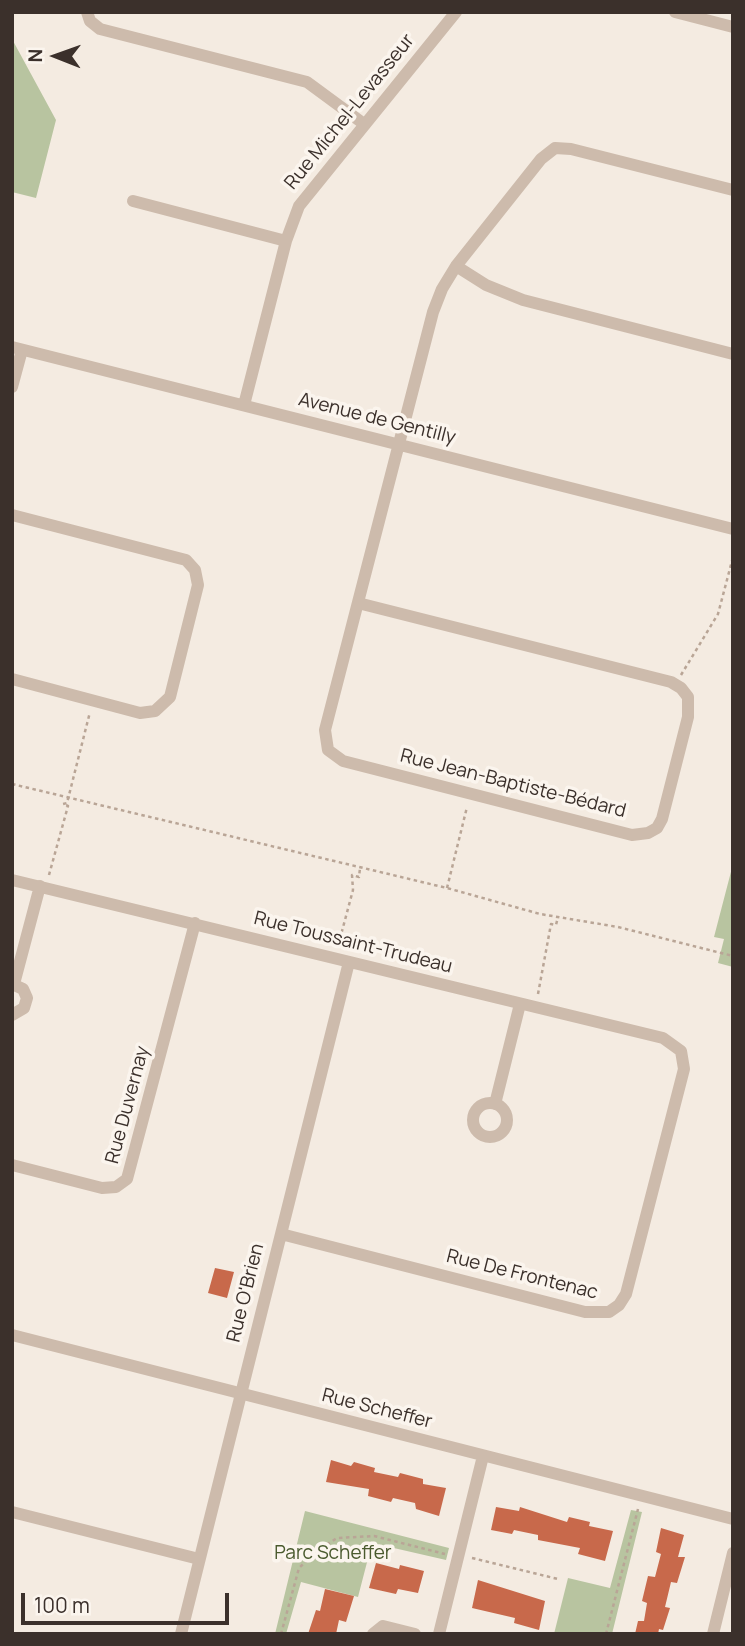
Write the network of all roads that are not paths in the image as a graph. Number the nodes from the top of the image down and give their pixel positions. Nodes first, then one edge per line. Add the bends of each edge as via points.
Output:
1 (88, 12) edge
2 (456, 12) edge
3 (675, 12) edge
4 (733, 27) edge
5 (364, 124) junction
6 (733, 190) edge
7 (133, 201) dead end
8 (286, 241) junction
9 (456, 266) junction
10 (17, 348) edge
11 (733, 354) edge
12 (12, 387) edge
13 (244, 405) junction
14 (399, 444) junction
15 (12, 515) edge
16 (733, 529) edge
17 (358, 603) junction
18 (12, 679) edge
19 (12, 880) edge
20 (44, 882) junction
21 (195, 923) junction
22 (349, 962) junction
23 (13, 984) edge
24 (520, 1004) junction
25 (12, 1015) edge
26 (681, 1051) joint
27 (495, 1104) dead end
28 (12, 1165) edge
29 (281, 1234) junction
30 (12, 1335) edge
31 (240, 1394) junction
32 (483, 1456) junction
33 (12, 1512) edge
34 (733, 1519) edge
35 (733, 1553) edge
36 (199, 1559) junction
37 (181, 1634) edge
38 (373, 1634) edge
39 (415, 1634) edge
40 (439, 1634) edge
41 (713, 1634) edge

1 - 5 street via 90,21 100,29 307,82
2 - 5 street, Rue Michel-Levasseur
3 - 4 street
5 - 8 street, Rue Michel-Levasseur via 303,200
6 - 9 street via 555,148 541,159
7 - 8 street
8 - 13 street, Rue Michel-Levasseur
9 - 11 street via 523,300
9 - 14 street via 437,300
10 - 12 street
10 - 13 street, Avenue de Gentilly
13 - 14 street, Avenue de Gentilly
14 - 16 street, Avenue de Gentilly
14 - 17 street, Rue Jean-Baptiste-Bédard
15 - 18 street via 186,560 195,570 198,585 170,697 155,711 140,713
17 - 17 street, Rue Jean-Baptiste-Bédard via 681,688 688,697 688,717 657,828 632,835 337,758 327,746 325,730
19 - 20 street, Rue Toussaint-Trudeau
20 - 21 street, Rue Toussaint-Trudeau
20 - 23 street
21 - 22 street, Rue Toussaint-Trudeau
21 - 28 street, Rue Duvernay via 127,1179 102,1188
22 - 24 street, Rue Toussaint-Trudeau
22 - 29 street, Rue O'Brien
23 - 25 street via 23,989 27,998 24,1008
24 - 26 street, Rue Toussaint-Trudeau via 663,1038
24 - 27 street
26 - 29 street, Rue De Frontenac via 684,1069 626,1294 610,1312 584,1312
29 - 31 street, Rue O'Brien
30 - 31 street, Rue Scheffer
31 - 32 street, Rue Scheffer
31 - 36 street, Rue O'Brien
32 - 34 street, Rue Scheffer
32 - 40 street
33 - 36 street
35 - 41 street
36 - 37 street, Rue O'Brien
38 - 39 street via 383,1626

